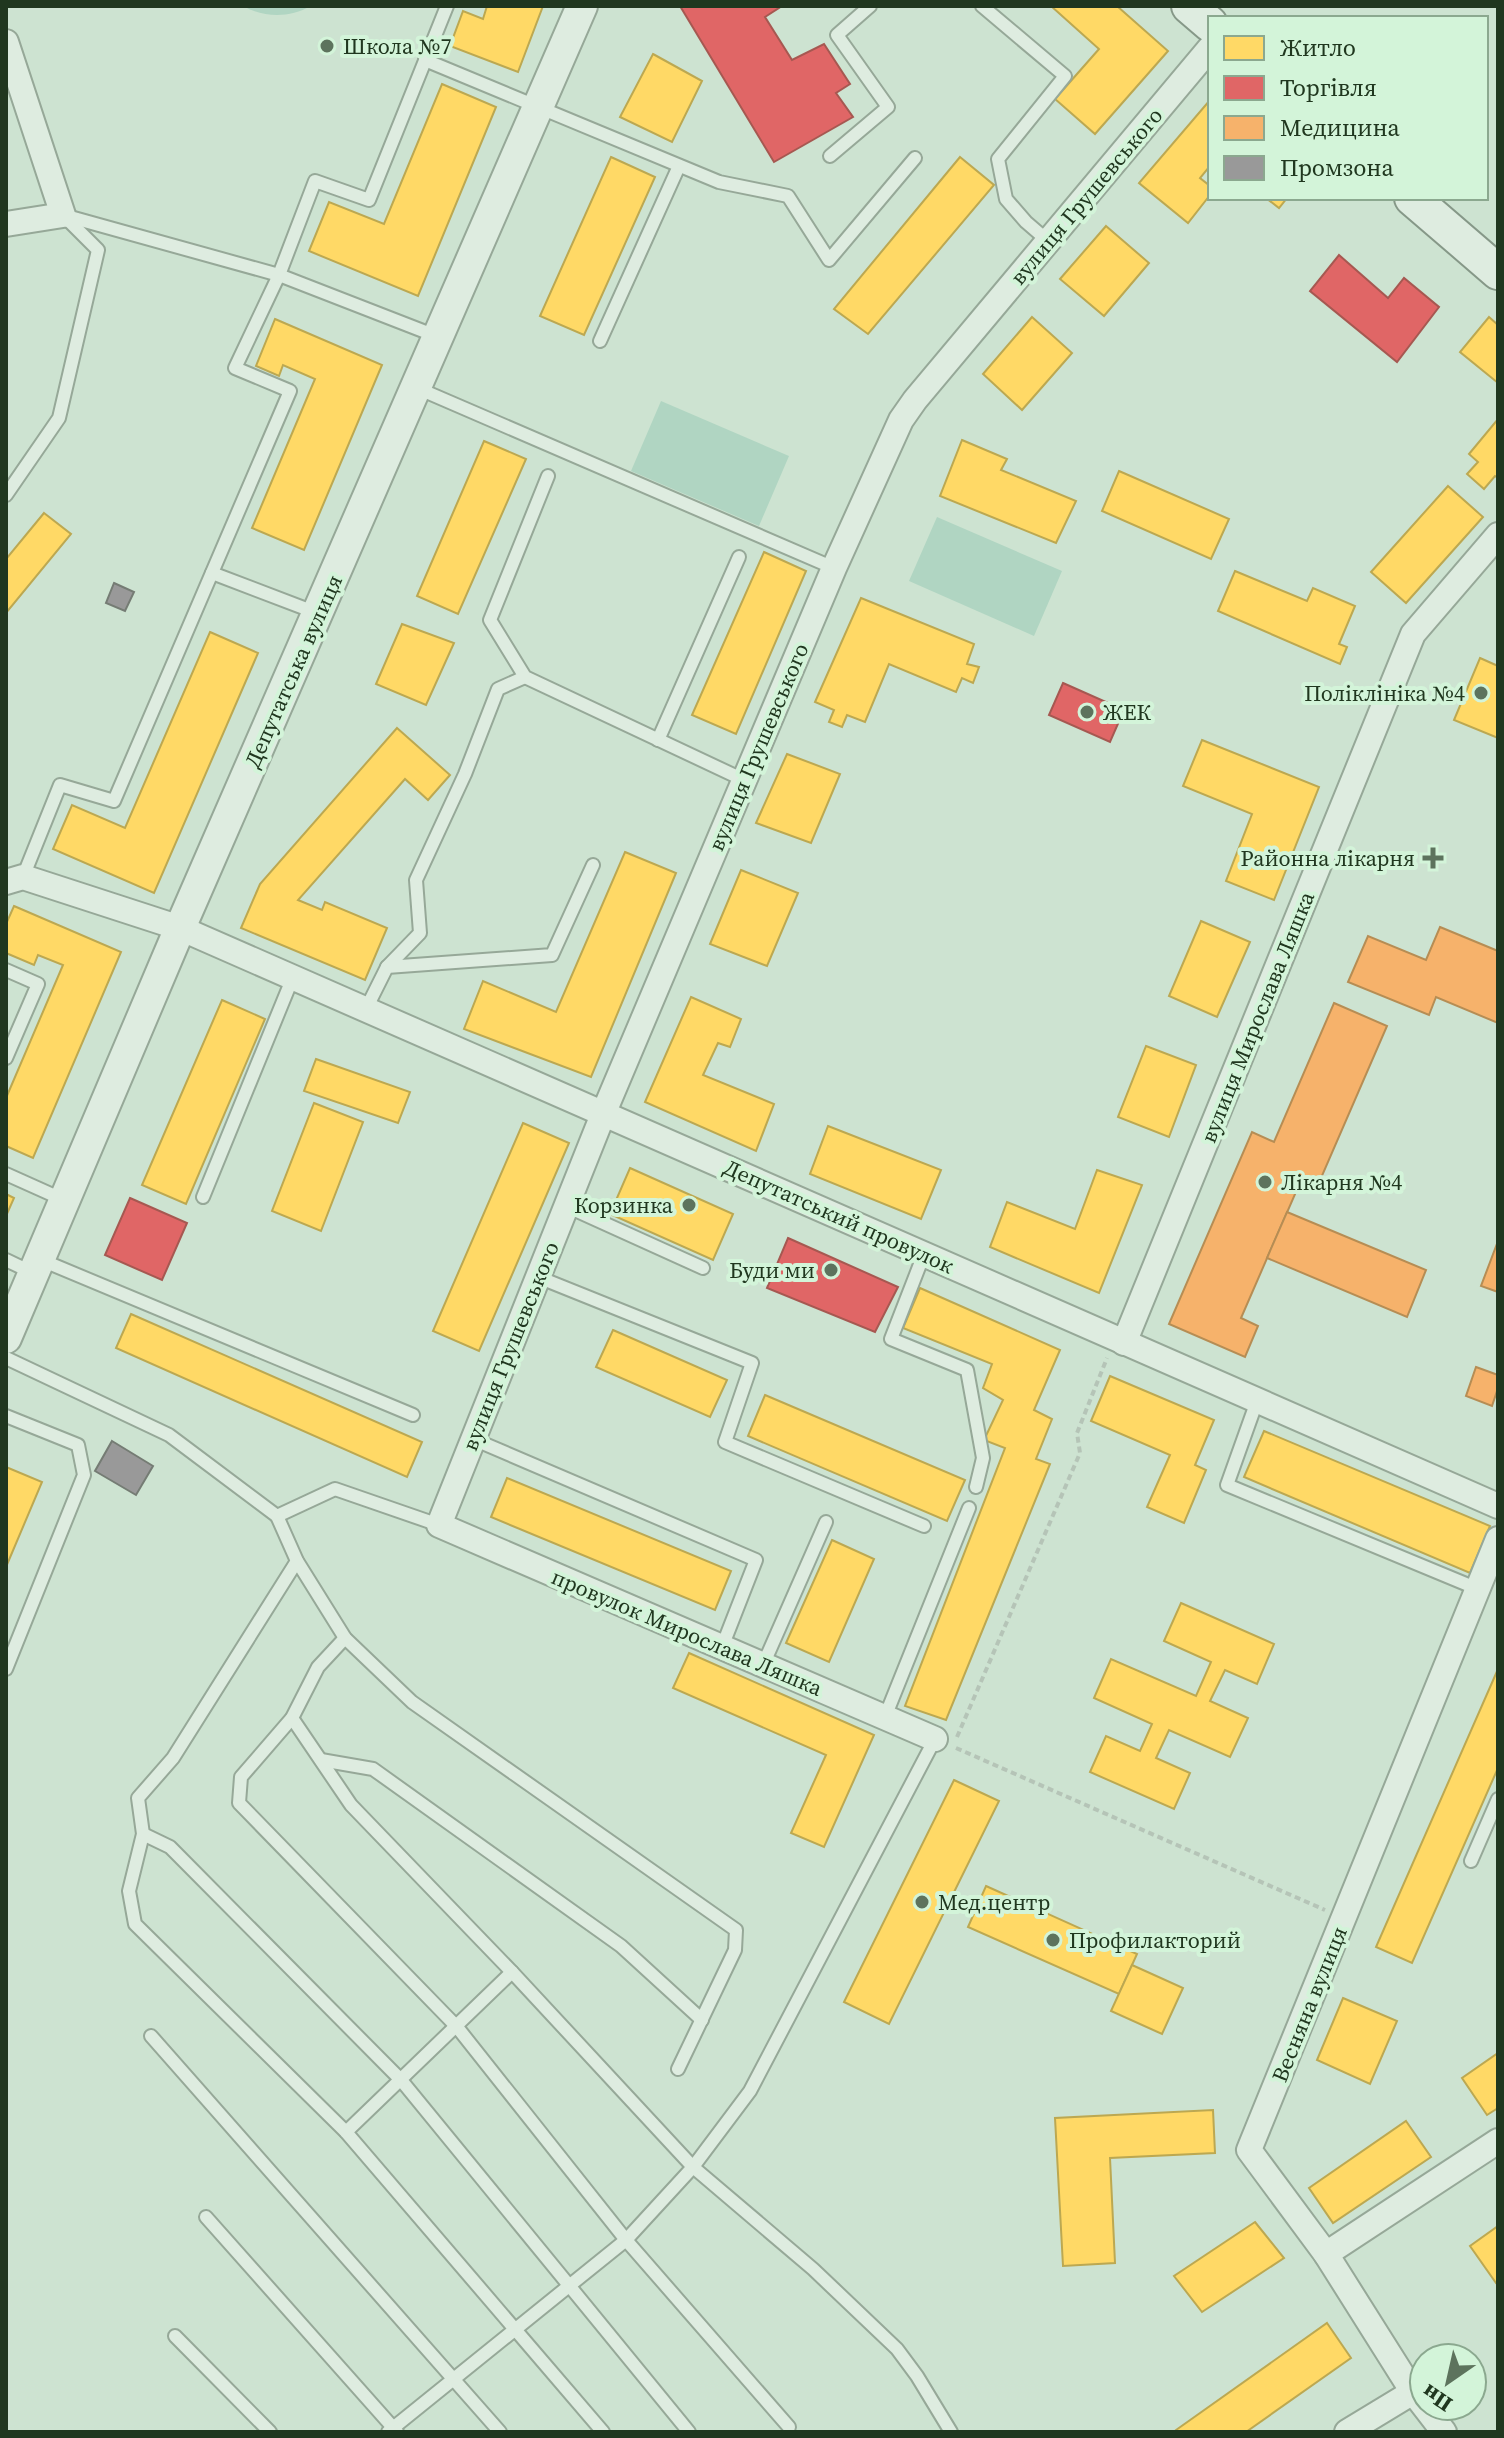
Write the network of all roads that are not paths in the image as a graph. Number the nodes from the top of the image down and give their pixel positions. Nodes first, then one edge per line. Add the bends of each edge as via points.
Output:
1 (447, 6) edge
2 (582, 6) edge
3 (870, 6) edge
4 (982, 6) edge
5 (1189, 6) edge
6 (1208, 22) edge
7 (6, 42) edge
8 (1208, 50) edge
9 (425, 60) junction
10 (539, 108) junction
11 (830, 156) dead end
12 (915, 158) dead end
13 (679, 166) junction
14 (1414, 200) edge
15 (63, 215) junction
16 (6, 224) edge
17 (1048, 241) junction
18 (1498, 272) edge
19 (279, 275) junction
20 (439, 337) junction
21 (600, 341) dead end
22 (417, 388) junction
23 (548, 476) dead end
24 (6, 495) edge
25 (1494, 547) edge
26 (739, 557) dead end
27 (834, 568) junction
28 (212, 573) junction
29 (318, 613) junction
30 (525, 677) junction
31 (658, 740) junction
32 (744, 780) junction
33 (593, 865) dead end
34 (14, 879) edge
35 (180, 928) junction
36 (387, 967) junction
37 (6, 970) edge
38 (293, 977) junction
39 (366, 1009) junction
40 (6, 1058) edge
41 (604, 1112) junction
42 (6, 1174) edge
43 (203, 1197) dead end
44 (64, 1200) junction
45 (566, 1206) junction
46 (924, 1254) junction
47 (6, 1260) edge
48 (36, 1266) junction
49 (703, 1268) dead end
50 (538, 1277) junction
51 (6, 1338) edge
52 (1119, 1341) junction
53 (6, 1358) edge
54 (1257, 1401) junction
55 (413, 1415) dead end
56 (6, 1416) edge
57 (473, 1439) junction
58 (976, 1487) dead end
59 (1498, 1506) edge
60 (969, 1508) dead end
61 (277, 1516) junction
62 (826, 1522) dead end
63 (439, 1525) junction
64 (924, 1526) dead end
65 (1498, 1539) edge
66 (297, 1561) junction
67 (1478, 1589) junction
68 (345, 1638) junction
69 (722, 1647) junction
70 (763, 1665) junction
71 (6, 1669) edge
72 (885, 1717) junction
73 (292, 1718) junction
74 (935, 1739) joint
75 (321, 1760) junction
76 (1498, 1799) edge
77 (143, 1834) junction
78 (1471, 1861) dead end
79 (512, 1972) junction
80 (702, 2020) junction
81 (457, 2027) junction
82 (151, 2036) dead end
83 (678, 2069) dead end
84 (401, 2080) junction
85 (346, 2132) junction
86 (1498, 2141) edge
87 (693, 2167) junction
88 (206, 2217) dead end
89 (626, 2240) junction
90 (1326, 2254) junction
91 (569, 2286) junction
92 (515, 2329) junction
93 (175, 2336) dead end
94 (453, 2379) junction
95 (1408, 2384) edge
96 (1408, 2395) edge
97 (789, 2427) dead end
98 (393, 2431) edge
99 (270, 2432) edge
100 (500, 2432) edge
101 (603, 2432) edge
102 (689, 2432) edge
103 (951, 2432) edge
104 (1347, 2432) edge

1 - 9 lane
2 - 10 street, Депутатська вулиця
3 - 11 lane via 837,35 888,107
4 - 17 lane via 1065,76 998,159 1006,199
5 - 6 main road
7 - 15 street
8 - 17 street, вулиця Грушевського
9 - 10 lane
9 - 19 lane via 369,200 315,181
10 - 13 lane
10 - 20 street, Депутатська вулиця
12 - 13 lane via 829,260 788,196 719,182
13 - 21 lane
14 - 18 main road
15 - 16 street
15 - 19 lane
15 - 24 lane via 98,250 59,418
17 - 27 street, вулиця Грушевського via 901,420
19 - 20 lane
19 - 28 lane via 235,368 290,391
20 - 22 street, Депутатська вулиця
22 - 27 lane
22 - 29 street, Депутатська вулиця
23 - 30 lane via 490,620
25 - 52 street, вулиця Мирослава Ляшка via 1413,634
26 - 31 lane
27 - 32 street, вулиця Грушевського
28 - 29 lane
28 - 34 lane via 114,801 60,785
29 - 35 street, Депутатська вулиця
30 - 31 lane
30 - 36 lane via 498,689 416,880 420,933
31 - 32 lane
32 - 41 street, вулиця Грушевського
33 - 36 lane via 552,955
34 - 35 street, Депутатський провулок
35 - 38 street, Депутатський провулок
35 - 44 street, Депутатська вулиця
36 - 39 lane
37 - 40 lane via 38,984
38 - 39 street, Депутатський провулок
38 - 43 lane
39 - 41 street, Депутатський провулок
41 - 45 street, вулиця Грушевського
41 - 46 street, Депутатський провулок
42 - 44 lane
44 - 48 street, Депутатська вулиця
45 - 49 lane
45 - 50 street, вулиця Грушевського
46 - 52 street, Депутатський провулок
46 - 58 lane via 891,1339 967,1370 983,1458
47 - 48 lane
48 - 51 street, Депутатська вулиця
48 - 55 lane
50 - 57 street, вулиця Грушевського
50 - 64 lane via 752,1363 725,1442
52 - 54 street, Депутатський провулок
53 - 61 lane via 169,1435
54 - 59 street, Депутатський провулок
54 - 67 lane via 1227,1485
56 - 71 lane via 78,1445 84,1475
57 - 63 street, вулиця Грушевського
57 - 69 lane via 756,1560
60 - 72 lane
61 - 63 lane via 335,1489
61 - 66 lane
62 - 70 lane
63 - 69 street, провулок Мирослава Ляшка
65 - 67 street, Весняна вулиця
66 - 68 lane
66 - 77 lane via 173,1758 138,1798
67 - 90 street, Весняна вулиця via 1249,2150
68 - 73 lane via 318,1667
68 - 80 lane via 412,1702 736,1930 735,1950
69 - 70 street, провулок Мирослава Ляшка
70 - 72 street, провулок Мирослава Ляшка
72 - 74 street, провулок Мирослава Ляшка
73 - 75 lane
73 - 81 lane via 241,1777 239,1803
74 - 87 lane via 750,2091
75 - 79 lane via 351,1805
75 - 80 lane via 373,1769 621,1946
76 - 78 lane
77 - 84 lane via 170,1847
77 - 85 lane via 129,1891 135,1924
79 - 81 lane
79 - 87 lane
80 - 83 lane
81 - 84 lane
81 - 89 lane
82 - 94 lane
84 - 85 lane
84 - 91 lane
85 - 92 lane
86 - 90 street
87 - 89 lane
87 - 103 lane via 897,2349
88 - 98 lane
89 - 91 lane
89 - 97 lane
90 - 95 street, Весняна вулиця
91 - 92 lane
91 - 102 lane
92 - 94 lane
92 - 101 lane
93 - 99 lane
94 - 98 lane
94 - 100 lane
96 - 104 street

